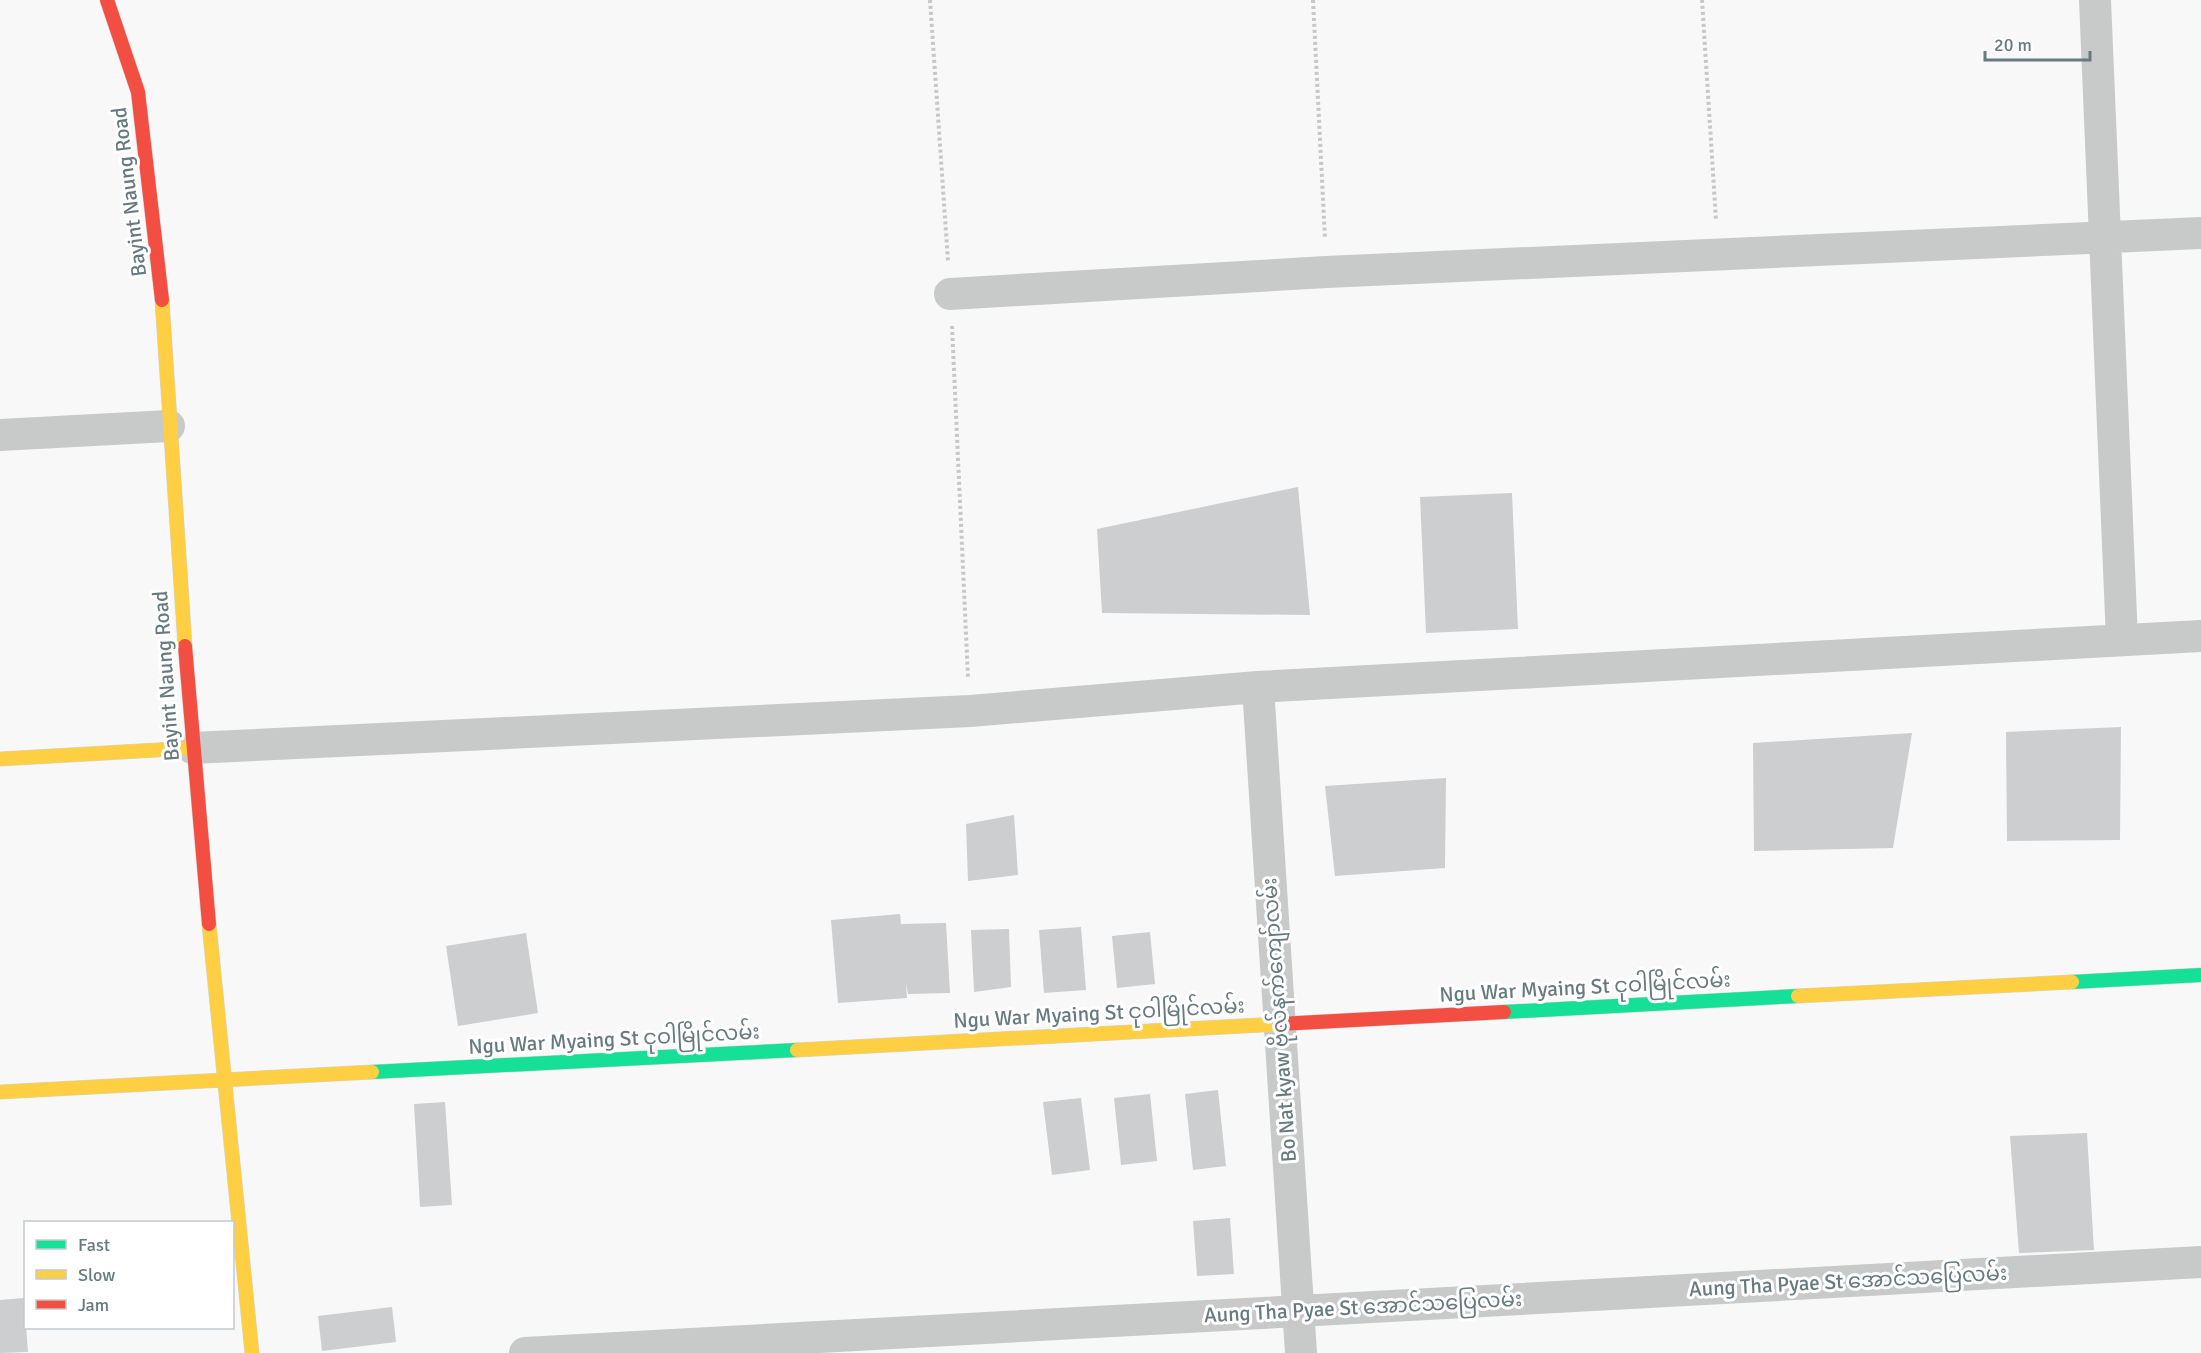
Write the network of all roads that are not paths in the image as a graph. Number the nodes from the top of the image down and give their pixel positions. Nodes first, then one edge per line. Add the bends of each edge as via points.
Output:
1 (107, 0) edge
2 (2095, 0) edge
3 (2201, 233) edge
4 (2104, 235) junction
5 (950, 294) road end
6 (169, 426) junction
7 (0, 435) edge
8 (2201, 636) edge
9 (2122, 640) junction
10 (1258, 687) junction
11 (192, 748) junction
12 (0, 759) edge
13 (2201, 975) edge
14 (1280, 1024) junction
15 (224, 1080) junction
16 (0, 1092) edge
17 (2201, 1262) edge
18 (1298, 1311) junction
19 (252, 1353) edge
20 (525, 1353) edge
21 (1301, 1353) edge

1 - 6 street, Bayint Naung Road via 138,92 161,291
2 - 4 street
3 - 4 street
4 - 5 street
4 - 9 street
6 - 7 street
6 - 11 street, Bayint Naung Road
8 - 9 street
9 - 10 street
10 - 11 street via 970,711
10 - 14 street, Bo Nat kyaw ဗိုလ်နက်ကျော်လမ်း
11 - 12 street
11 - 15 street, Bayint Naung Road
13 - 14 street, Ngu War Myaing St ငုဝါမြိုင်လမ်း
14 - 15 street, Ngu War Myaing St ငုဝါမြိုင်လမ်း
14 - 18 street, Bo Nat kyaw ဗိုလ်နက်ကျော်လမ်း
15 - 16 street, Ngu War Myaing St ငုဝါမြိုင်လမ်း
15 - 19 street, Bayint Naung Road
17 - 18 street, Aung Tha Pyae St အောင်သပြေလမ်း
18 - 20 street, Aung Tha Pyae St အောင်သပြေလမ်း
18 - 21 street, Bo Nat kyaw ဗိုလ်နက်ကျော်လမ်း

